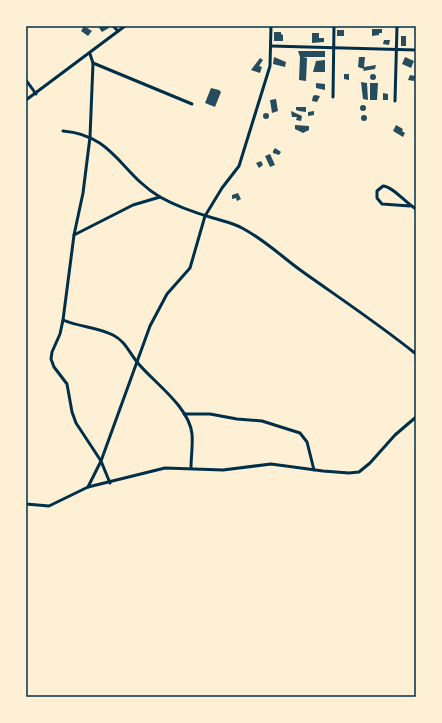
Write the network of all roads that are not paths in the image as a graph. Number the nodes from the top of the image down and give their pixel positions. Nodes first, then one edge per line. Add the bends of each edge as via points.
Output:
1 (113, 26) edge
2 (125, 26) edge
3 (271, 26) edge
4 (334, 26) edge
5 (397, 26) edge
6 (118, 32) junction
7 (271, 46) junction
8 (333, 46) junction
9 (396, 50) junction
10 (416, 50) edge
11 (90, 54) junction
12 (93, 63) junction
13 (26, 81) edge
14 (36, 94) junction
15 (333, 97) dead end
16 (26, 100) edge
17 (395, 101) dead end
18 (192, 104) dead end
19 (63, 131) dead end
20 (90, 137) junction
21 (160, 197) junction
22 (410, 206) junction
23 (416, 210) edge
24 (205, 216) junction
25 (74, 235) junction
26 (63, 320) junction
27 (416, 354) edge
28 (137, 362) junction
29 (184, 414) junction
30 (416, 417) edge
31 (101, 461) junction
32 (190, 468) junction
33 (314, 470) junction
34 (110, 483) junction
35 (88, 487) junction
36 (26, 504) edge

1 - 6 street
2 - 6 street
3 - 7 street
4 - 8 street
5 - 9 street
6 - 11 street
7 - 8 street
7 - 24 street via 270,66 243,157
8 - 9 street
8 - 15 street
9 - 10 street
9 - 17 street
11 - 12 street
11 - 14 street
12 - 18 street
12 - 20 street
13 - 14 street
14 - 16 street
19 - 20 street
20 - 21 street via 109,148 131,175
20 - 25 street via 83,193
21 - 24 street
21 - 25 street via 133,205
22 - 22 street via 382,204 376,198 377,191 380,187 388,186
22 - 23 street
24 - 27 street via 240,227 261,238 288,261
24 - 28 street via 190,268 167,294 159,308
25 - 26 street
26 - 28 street via 115,336 126,345
26 - 31 street via 51,359 67,384 76,423
28 - 29 street via 163,387
28 - 31 street
29 - 32 street via 192,434
29 - 33 street via 210,414 237,420 262,421 300,433 307,442
30 - 33 street via 359,472
31 - 34 street
31 - 35 street
32 - 33 street via 223,470 271,464
32 - 34 street via 165,468
34 - 35 street
35 - 36 street via 49,506

